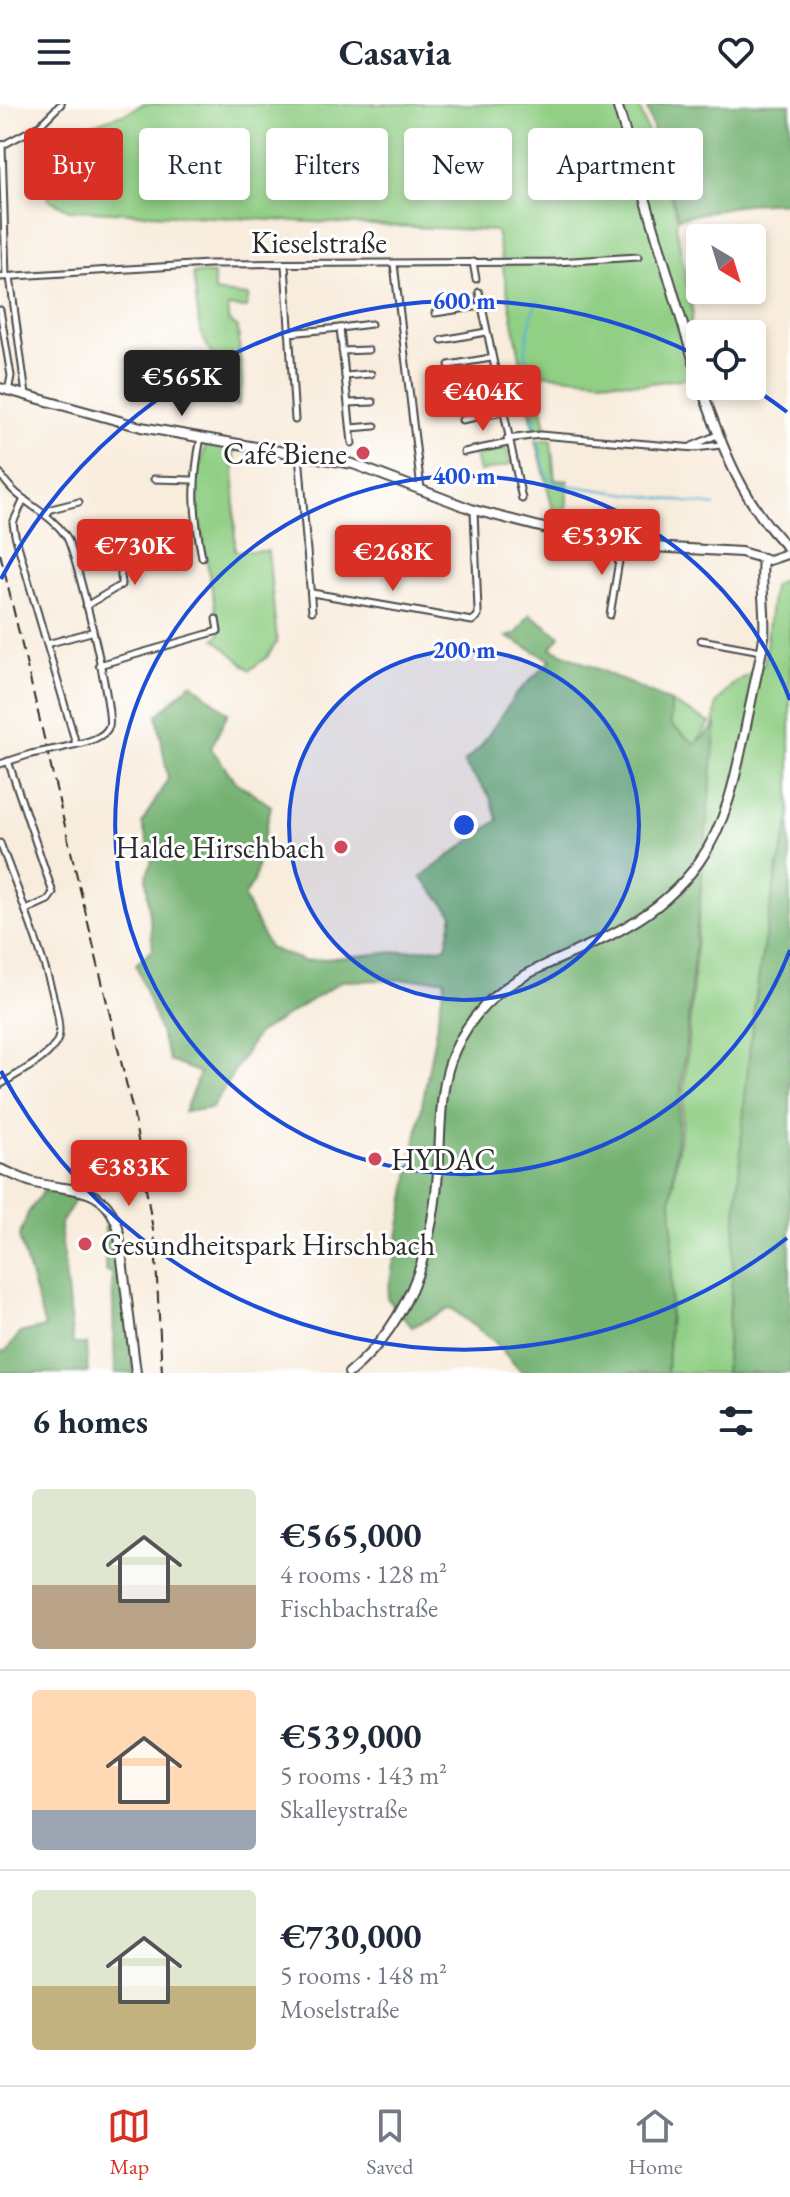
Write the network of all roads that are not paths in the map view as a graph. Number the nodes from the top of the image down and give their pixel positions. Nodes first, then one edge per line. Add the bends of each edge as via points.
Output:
1 (61, 104) edge
2 (617, 104) edge
3 (1, 146) edge
4 (638, 257) dead end
5 (473, 262) junction
6 (394, 264) junction
7 (285, 265) junction
8 (5, 277) edge
9 (476, 279) dead end
10 (479, 292) dead end
11 (481, 306) junction
12 (0, 310) edge
13 (435, 313) dead end
14 (371, 324) dead end
15 (340, 328) junction
16 (486, 332) junction
17 (289, 333) junction
18 (686, 336) edge
19 (442, 340) dead end
20 (368, 350) dead end
21 (342, 351) junction
22 (491, 358) junction
23 (449, 365) dead end
24 (371, 374) dead end
25 (345, 376) junction
26 (496, 385) junction
27 (4, 390) edge
28 (457, 394) dead end
29 (26, 397) junction
30 (706, 400) edge
31 (373, 402) dead end
32 (348, 403) junction
33 (502, 412) junction
34 (295, 420) dead end
35 (462, 420) dead end
36 (375, 426) dead end
37 (351, 428) junction
38 (717, 435) junction
39 (201, 437) junction
40 (508, 441) junction
41 (352, 443) dead end
42 (721, 445) junction
43 (691, 446) junction
44 (464, 452) dead end
45 (299, 454) junction
46 (0, 473) edge
47 (154, 479) dead end
48 (192, 480) junction
49 (421, 490) junction
50 (24, 499) junction
51 (522, 499) dead end
52 (79, 502) dead end
53 (474, 510) junction
54 (46, 515) junction
55 (112, 533) dead end
56 (622, 543) junction
57 (789, 547) edge
58 (202, 557) dead end
59 (763, 558) junction
60 (312, 593) junction
61 (86, 606) junction
62 (312, 611) dead end
63 (610, 615) dead end
64 (216, 619) dead end
65 (91, 632) junction
66 (701, 640) dead end
67 (47, 644) junction
68 (761, 651) junction
69 (99, 665) junction
70 (76, 744) junction
71 (8, 761) junction
72 (0, 764) edge
73 (0, 843) edge
74 (26, 910) junction
75 (0, 1085) edge
76 (0, 1169) edge
77 (136, 1373) edge
78 (349, 1373) edge

1 - 3 street via 39,126
2 - 18 street
3 - 8 street
4 - 5 street, Kieselstraße
5 - 6 street, Kieselstraße
5 - 9 street
6 - 7 street, Kieselstraße
6 - 49 street
7 - 8 street, Kieselstraße via 208,264
7 - 17 street
8 - 29 street
10 - 11 street
11 - 13 street
11 - 16 street
12 - 27 street via 11,376
14 - 15 street
15 - 17 street
15 - 21 street
16 - 19 street
16 - 22 street
17 - 34 street
20 - 21 street
21 - 25 street
22 - 23 street
22 - 26 street
24 - 25 street
25 - 32 street
26 - 28 street
26 - 33 street
27 - 29 street
29 - 39 street
30 - 38 street
31 - 32 street
32 - 37 street
33 - 35 street
33 - 40 street
36 - 37 street
37 - 41 street
38 - 42 street
38 - 43 street
39 - 45 street
39 - 48 street
40 - 43 street via 540,435
40 - 44 street
40 - 51 street
42 - 43 street
42 - 57 street via 757,513
45 - 49 street via 353,464
45 - 60 street
46 - 50 street
47 - 48 street
48 - 58 street
49 - 53 street
50 - 54 street
50 - 67 street via 13,523
52 - 54 street
53 - 56 street
53 - 60 street via 478,610 472,621
54 - 61 street via 68,539
55 - 61 street via 121,585
56 - 59 street
56 - 63 street
57 - 59 street via 776,560
59 - 68 street
60 - 62 street
61 - 65 street
64 - 69 street via 218,631
65 - 67 street
65 - 69 street
66 - 68 street
67 - 70 street
68 - 78 street via 727,806 699,863 664,900 626,927 516,979 467,1028 449,1066 442,1101 437,1194 420,1273 382,1339
69 - 70 street via 109,726 101,736
70 - 71 street, bridge
71 - 72 street
71 - 74 street via 53,893
73 - 74 street
74 - 75 street via 60,1034 52,1048
76 - 77 street via 32,1182 81,1189 113,1211

